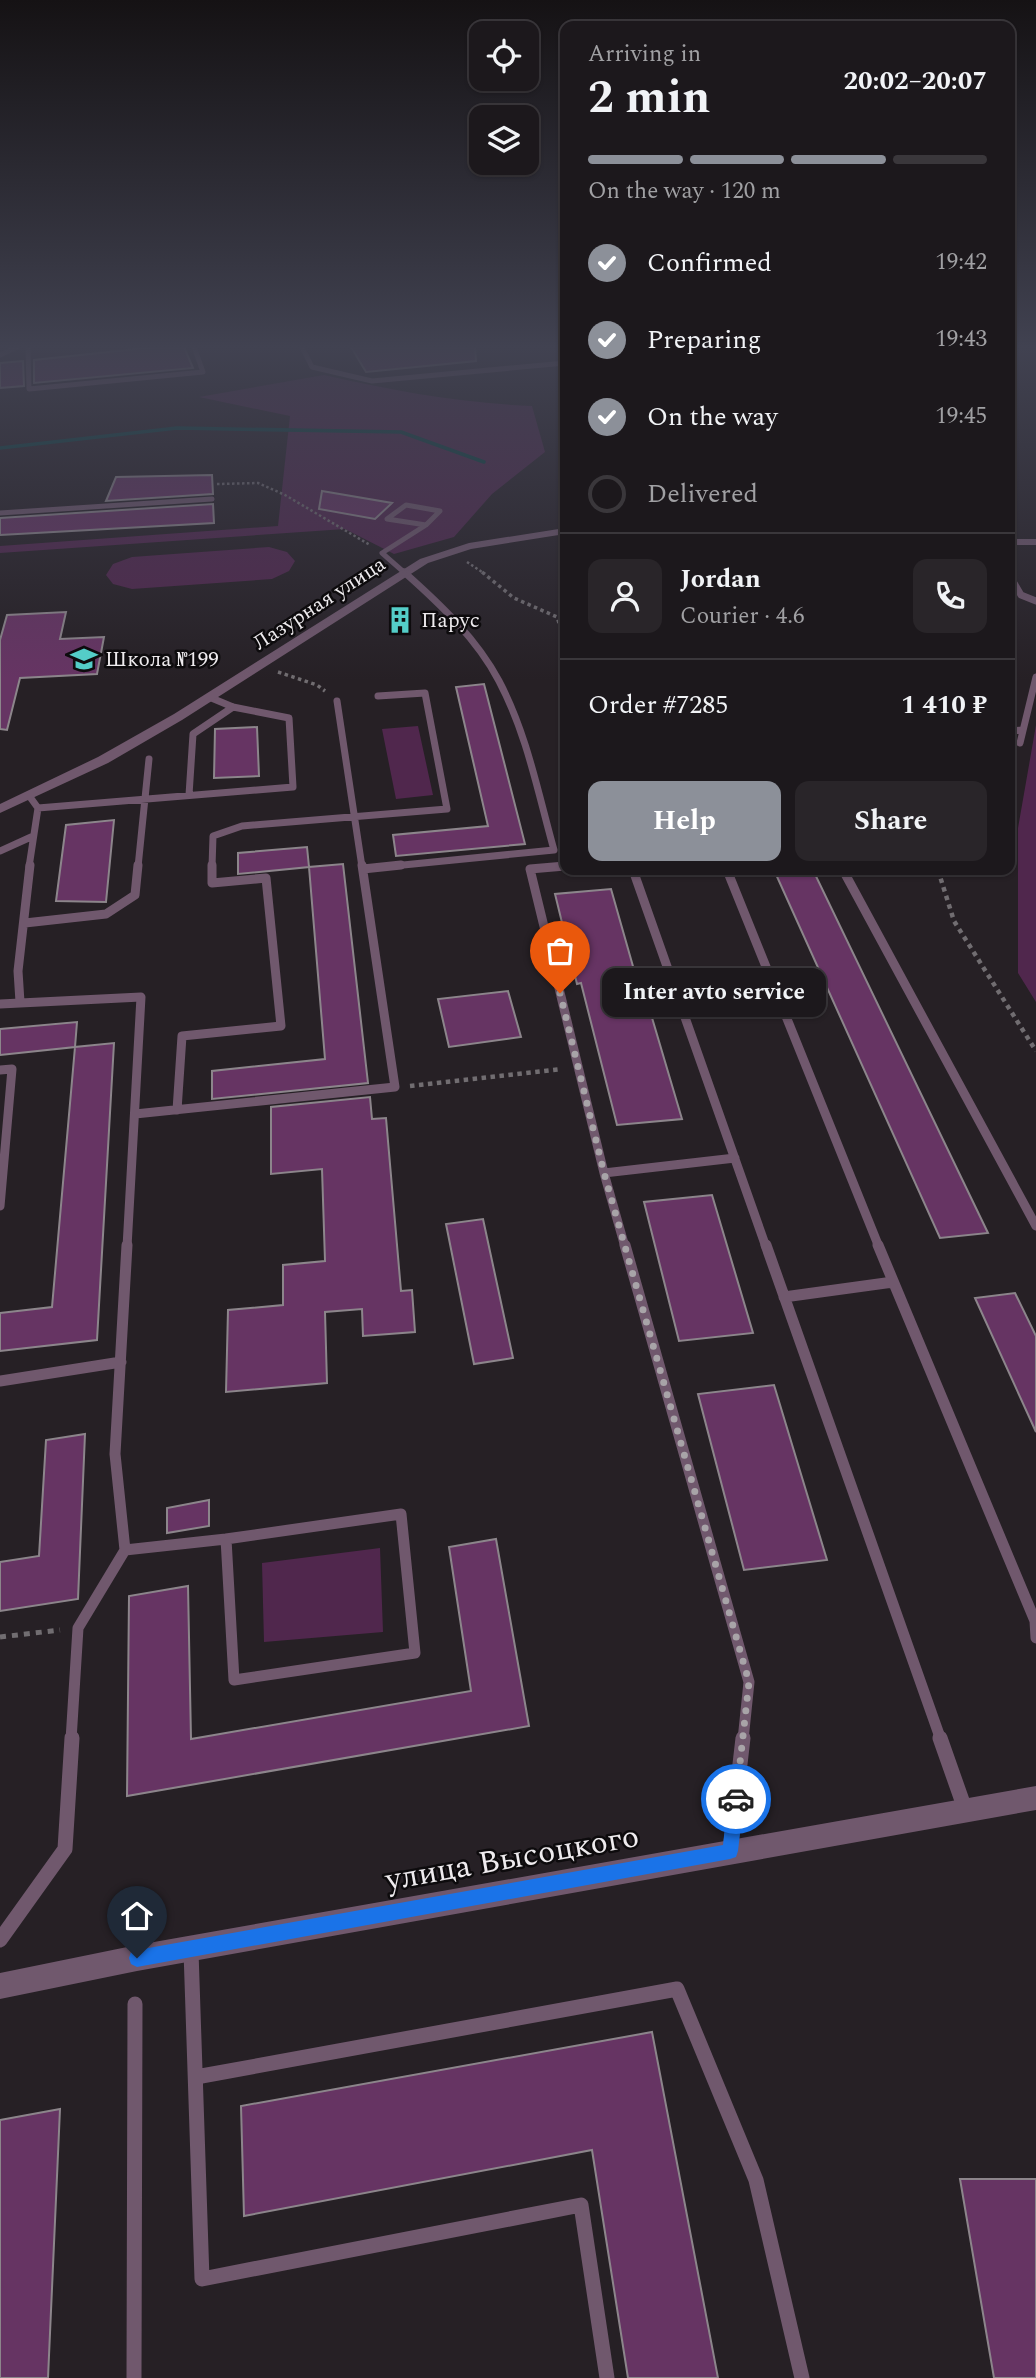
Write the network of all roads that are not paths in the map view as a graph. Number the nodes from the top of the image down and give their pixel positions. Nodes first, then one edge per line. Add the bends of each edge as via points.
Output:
1 (212, 499) dead end
2 (0, 513) edge
3 (426, 525) junction
4 (560, 532) edge
5 (1015, 541) edge
6 (1036, 542) edge
7 (404, 571) junction
8 (1015, 586) edge
9 (1036, 601) edge
10 (1036, 677) edge
11 (378, 696) dead end
12 (208, 697) junction
13 (337, 701) road end
14 (233, 707) junction
15 (1023, 730) junction
16 (1015, 731) edge
17 (1020, 743) dead end
18 (149, 759) dead end
19 (189, 795) junction
20 (30, 797) junction
21 (145, 798) junction
22 (38, 808) junction
23 (0, 809) edge
24 (353, 817) junction
25 (31, 837) junction
26 (0, 850) edge
27 (560, 866) edge
28 (363, 869) junction
29 (635, 875) edge
30 (729, 875) edge
31 (846, 875) edge
32 (25, 923) junction
33 (20, 1002) junction
34 (0, 1003) edge
35 (0, 1070) edge
36 (177, 1110) junction
37 (135, 1114) junction
38 (735, 1158) junction
39 (604, 1173) junction
40 (0, 1206) edge
41 (1036, 1226) edge
42 (893, 1282) junction
43 (784, 1297) junction
44 (121, 1362) junction
45 (0, 1381) edge
46 (226, 1539) junction
47 (125, 1550) junction
48 (1036, 1637) edge
49 (1036, 1798) edge
50 (965, 1808) junction
51 (730, 1851) junction
52 (0, 1940) edge
53 (191, 1949) junction
54 (0, 1986) edge
55 (135, 2004) dead end
56 (196, 2077) junction
57 (134, 2378) edge
58 (607, 2378) edge
59 (802, 2378) edge

1 - 2 lane
3 - 3 lane via 440,511 406,505 387,519
3 - 7 lane via 382,553
4 - 7 street, Лазурная улица via 469,546
5 - 6 street
7 - 12 street, Лазурная улица
7 - 28 lane via 432,596 487,662 517,720 554,850
8 - 9 lane via 1020,595
10 - 15 lane
11 - 24 lane via 425,693 447,809
12 - 14 lane
12 - 20 street, Лазурная улица
13 - 24 lane
14 - 19 lane via 193,734
14 - 19 lane via 289,718 293,787
15 - 16 lane
15 - 17 lane
18 - 21 lane
19 - 21 lane
20 - 22 lane
20 - 23 street, Лазурная улица
21 - 22 lane
21 - 32 lane via 135,895 106,914
22 - 25 lane
24 - 28 lane
24 - 36 lane via 242,826 213,835 212,883 266,878 281,1026 182,1036
25 - 26 lane
25 - 32 lane
27 - 39 lane via 530,869
28 - 36 lane via 396,1087
29 - 38 lane
30 - 42 lane
31 - 41 lane
32 - 33 lane via 16,981
33 - 34 lane
33 - 37 lane via 141,996
35 - 40 lane via 12,1069
36 - 37 lane
37 - 44 lane
38 - 39 lane
38 - 43 lane
39 - 51 lane via 749,1682
42 - 43 lane
42 - 48 lane via 1035,1621
43 - 50 lane
44 - 45 lane
44 - 47 lane via 115,1454
46 - 46 lane via 234,1680 415,1653 401,1514
46 - 47 lane
47 - 52 lane via 78,1628 65,1849
49 - 50 street, улица Высоцкого
50 - 51 street, улица Высоцкого
51 - 53 street, улица Высоцкого
53 - 54 street, улица Высоцкого
53 - 56 lane
55 - 57 lane
56 - 58 lane via 202,2279 581,2205
56 - 59 lane via 677,1989 756,2180

